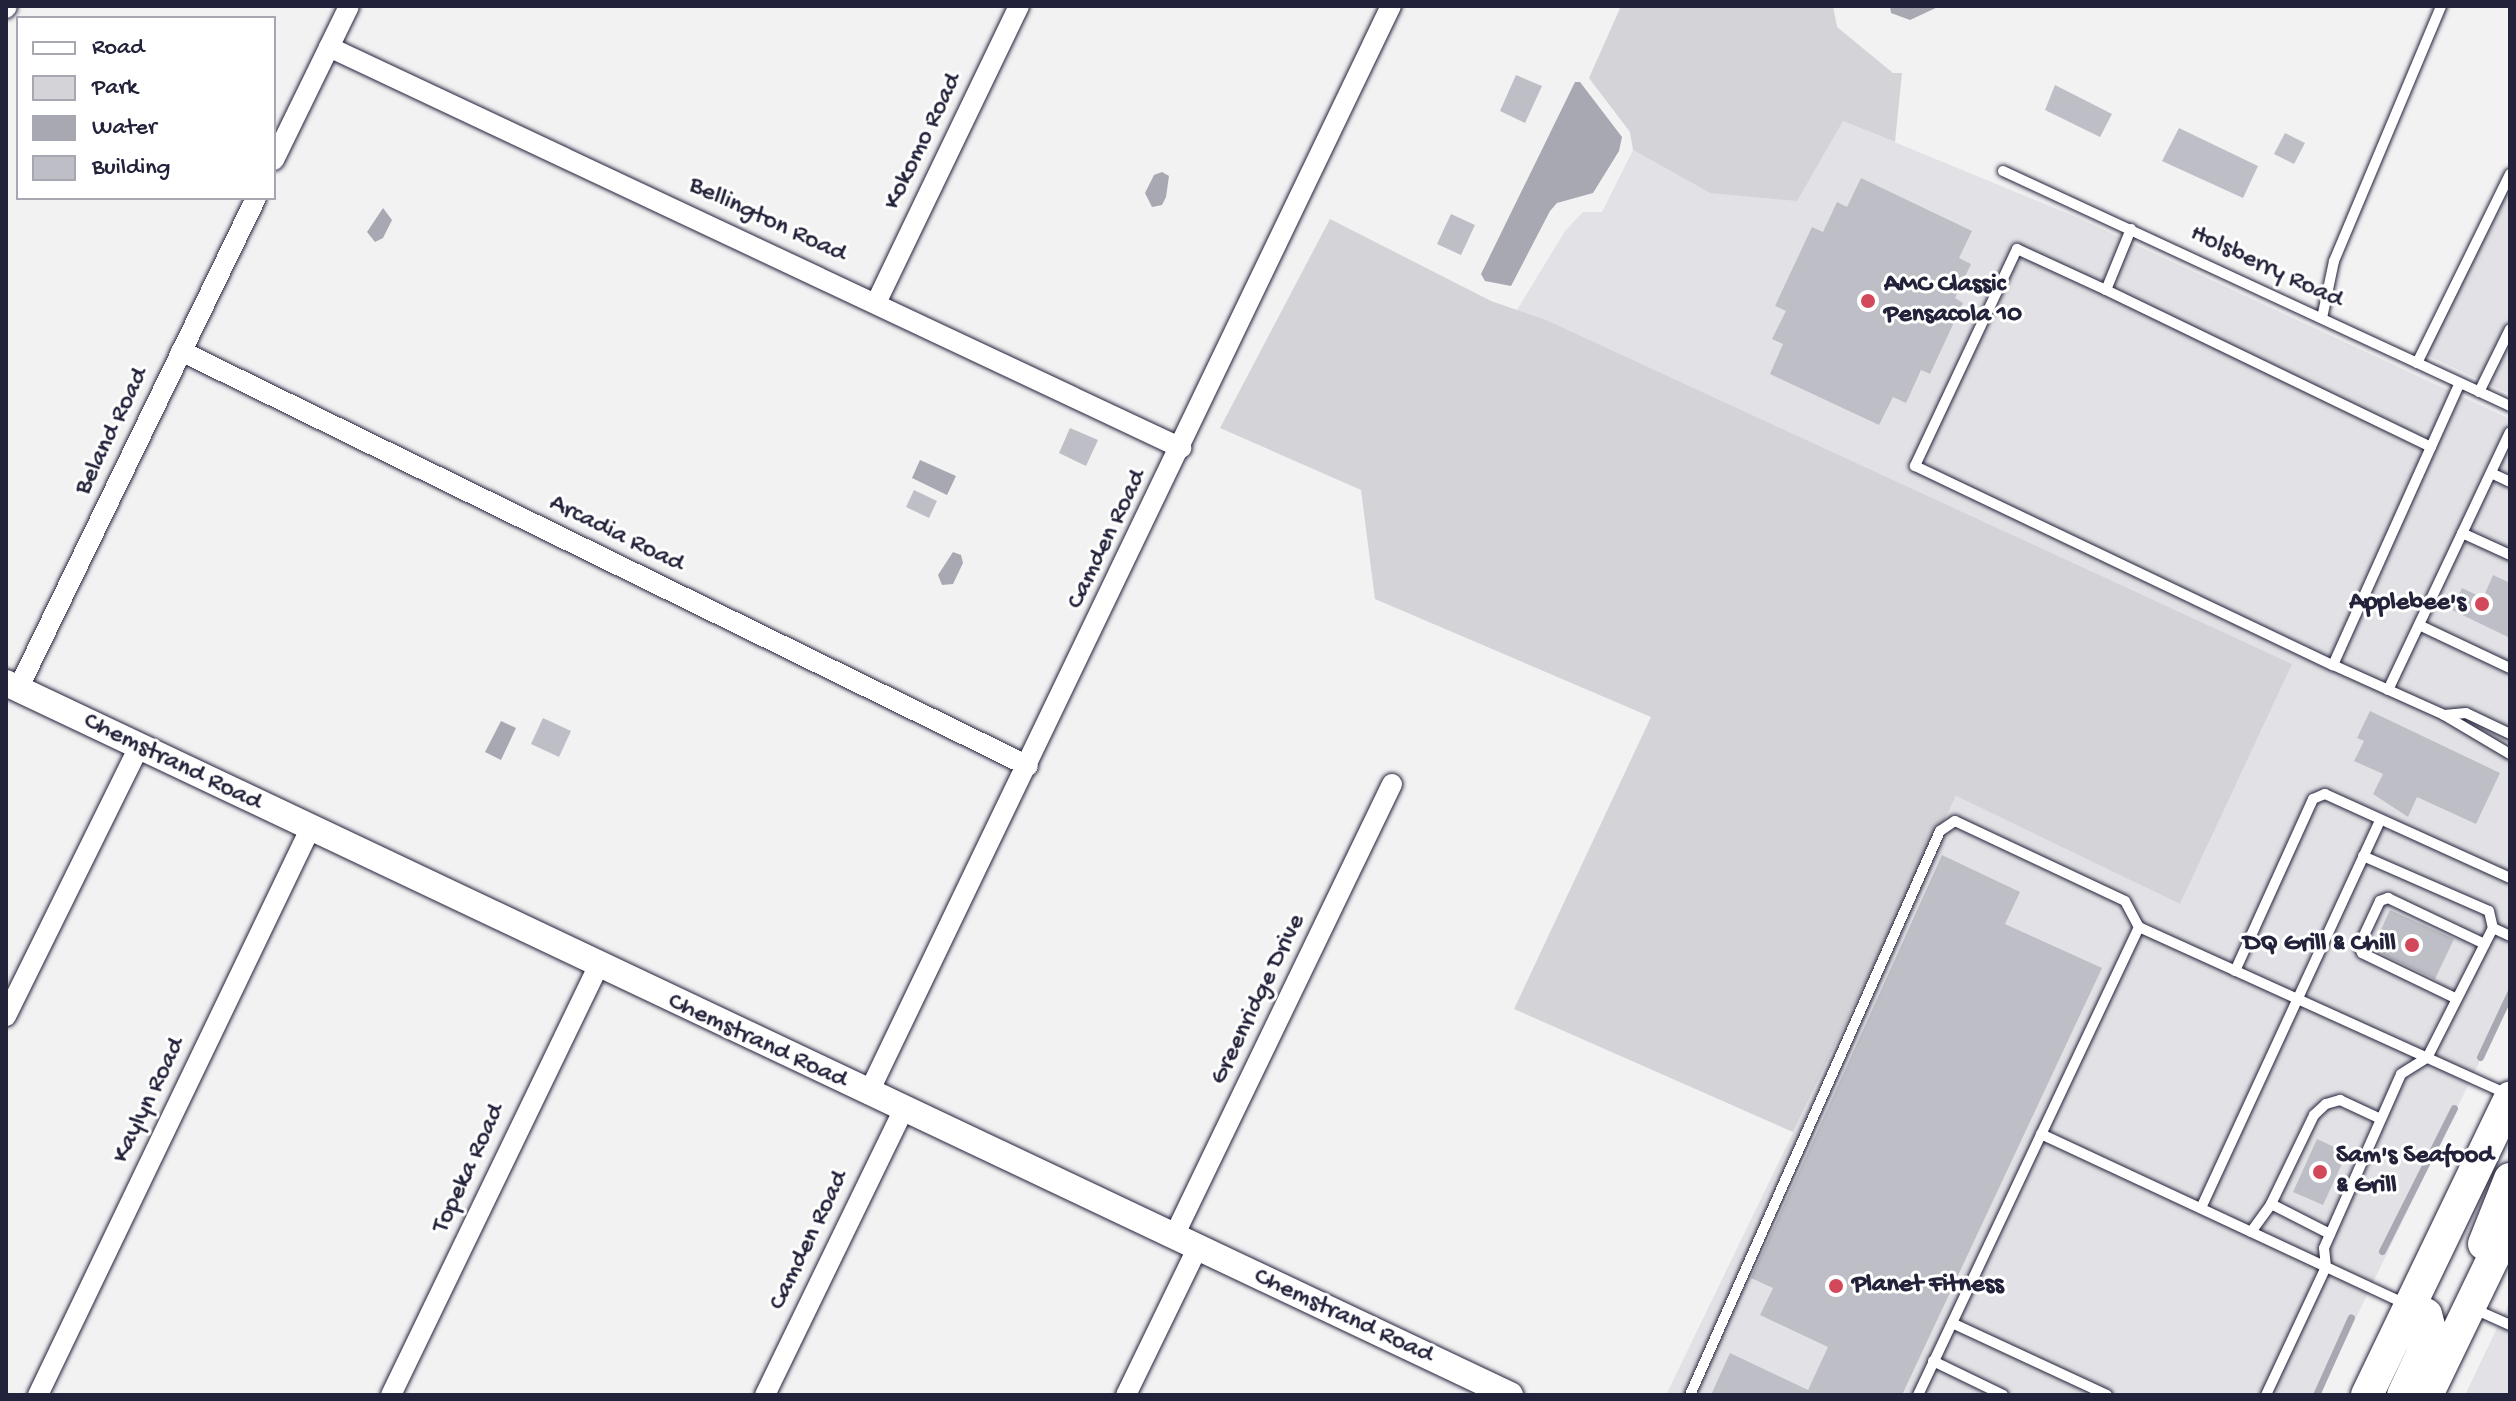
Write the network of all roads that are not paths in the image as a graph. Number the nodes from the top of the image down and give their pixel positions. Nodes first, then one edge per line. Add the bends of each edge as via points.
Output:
1 (349, 6) edge
2 (1019, 6) edge
3 (1391, 6) edge
4 (2441, 6) edge
5 (329, 47) junction
6 (276, 156) edge
7 (2003, 171) dead end
8 (2510, 174) edge
9 (255, 200) edge
10 (2131, 229) junction
11 (2106, 290) junction
12 (877, 301) junction
13 (2322, 318) junction
14 (2510, 329) edge
15 (181, 351) junction
16 (2417, 363) junction
17 (2460, 383) junction
18 (2479, 392) junction
19 (2510, 406) edge
20 (2510, 432) edge
21 (2431, 447) junction
22 (1181, 448) junction
23 (2491, 473) junction
24 (2510, 482) edge
25 (2462, 533) junction
26 (2510, 555) edge
27 (2419, 625) junction
28 (2333, 665) junction
29 (2510, 668) edge
30 (12, 686) edge
31 (2388, 690) junction
32 (2444, 715) junction
33 (2510, 734) edge
34 (139, 747) junction
35 (2510, 754) edge
36 (1028, 766) junction
37 (1392, 784) dead end
38 (2380, 820) junction
39 (310, 829) junction
40 (2363, 856) junction
41 (2510, 878) edge
42 (2139, 927) junction
43 (2493, 928) junction
44 (2510, 936) edge
45 (2485, 944) junction
46 (598, 966) junction
47 (2235, 971) junction
48 (2455, 998) junction
49 (2298, 999) junction
50 (6, 1016) edge
51 (2427, 1058) junction
52 (868, 1094) junction
53 (2510, 1097) edge
54 (903, 1111) junction
55 (2381, 1119) junction
56 (2041, 1134) junction
57 (2510, 1139) edge
58 (2510, 1179) edge
59 (2271, 1204) junction
60 (2201, 1208) junction
61 (2509, 1226) edge
62 (2251, 1232) junction
63 (2330, 1234) junction
64 (1185, 1243) junction
65 (2326, 1267) junction
66 (2447, 1313) junction
67 (1952, 1323) junction
68 (2510, 1325) edge
69 (1933, 1361) junction
70 (2372, 1392) edge
71 (38, 1395) edge
72 (391, 1395) edge
73 (765, 1395) edge
74 (1126, 1395) edge
75 (1510, 1395) edge
76 (1690, 1395) edge
77 (1918, 1395) edge
78 (2003, 1395) edge
79 (2107, 1395) edge
80 (2266, 1395) edge
81 (2403, 1395) edge
82 (2427, 1395) edge

1 - 5 street
2 - 12 street, Kokomo Road
3 - 22 street, Camden Road
4 - 13 lane via 2334,261
5 - 6 street
5 - 12 street, Bellington Road
7 - 10 lane, Holsberry Road
8 - 16 lane
9 - 15 street, Beland Road
10 - 11 lane
10 - 13 lane, Holsberry Road
11 - 21 lane
11 - 28 lane via 2017,249 1915,466
12 - 22 street, Bellington Road
13 - 16 lane, Holsberry Road
14 - 18 lane
15 - 30 street, Beland Road
15 - 36 street, Arcadia Road
16 - 17 lane, Holsberry Road
17 - 18 lane, Holsberry Road
17 - 21 lane
18 - 19 lane, Holsberry Road
20 - 23 lane
21 - 28 lane
22 - 36 street, Camden Road
23 - 24 lane
23 - 25 lane
25 - 26 lane
25 - 27 lane
27 - 29 lane
27 - 31 lane
28 - 31 lane
30 - 34 street, Chemstrand Road
31 - 32 lane
32 - 33 lane via 2466,713
32 - 35 lane
34 - 39 street, Chemstrand Road
34 - 50 street
36 - 52 street, Camden Road
37 - 64 street, Greenridge Drive
38 - 40 lane
38 - 41 lane
38 - 47 lane via 2325,794 2313,799
39 - 46 street, Chemstrand Road
39 - 71 street, Kaylyn Road
40 - 43 lane via 2489,911
40 - 49 lane
42 - 47 lane
42 - 56 lane
42 - 76 lane via 2125,901 1955,821 1940,831
43 - 44 lane
43 - 45 lane
45 - 48 lane
45 - 48 lane via 2388,898 2380,901 2359,946 2362,953
46 - 52 street, Chemstrand Road
46 - 72 street, Topeka Road
47 - 49 lane
48 - 51 lane
49 - 51 lane
49 - 60 lane
51 - 53 lane
51 - 55 lane via 2401,1074
52 - 54 street, Chemstrand Road
53 - 66 main road
54 - 64 street, Chemstrand Road
54 - 73 street, Camden Road
55 - 59 lane via 2340,1100 2326,1104 2314,1115
55 - 63 lane
56 - 60 lane
56 - 67 lane
57 - 66 main road
58 - 66 main road via 2475,1268
59 - 62 lane
59 - 63 lane
60 - 62 lane
61 - 66 main road
62 - 65 lane
63 - 65 lane via 2324,1248
64 - 74 street, Greenridge Drive
64 - 75 street, Chemstrand Road
65 - 66 lane
65 - 80 lane
66 - 68 lane
66 - 70 main road
66 - 81 main road via 2429,1326
66 - 82 main road
67 - 69 lane
67 - 79 lane
69 - 77 lane
69 - 78 lane

